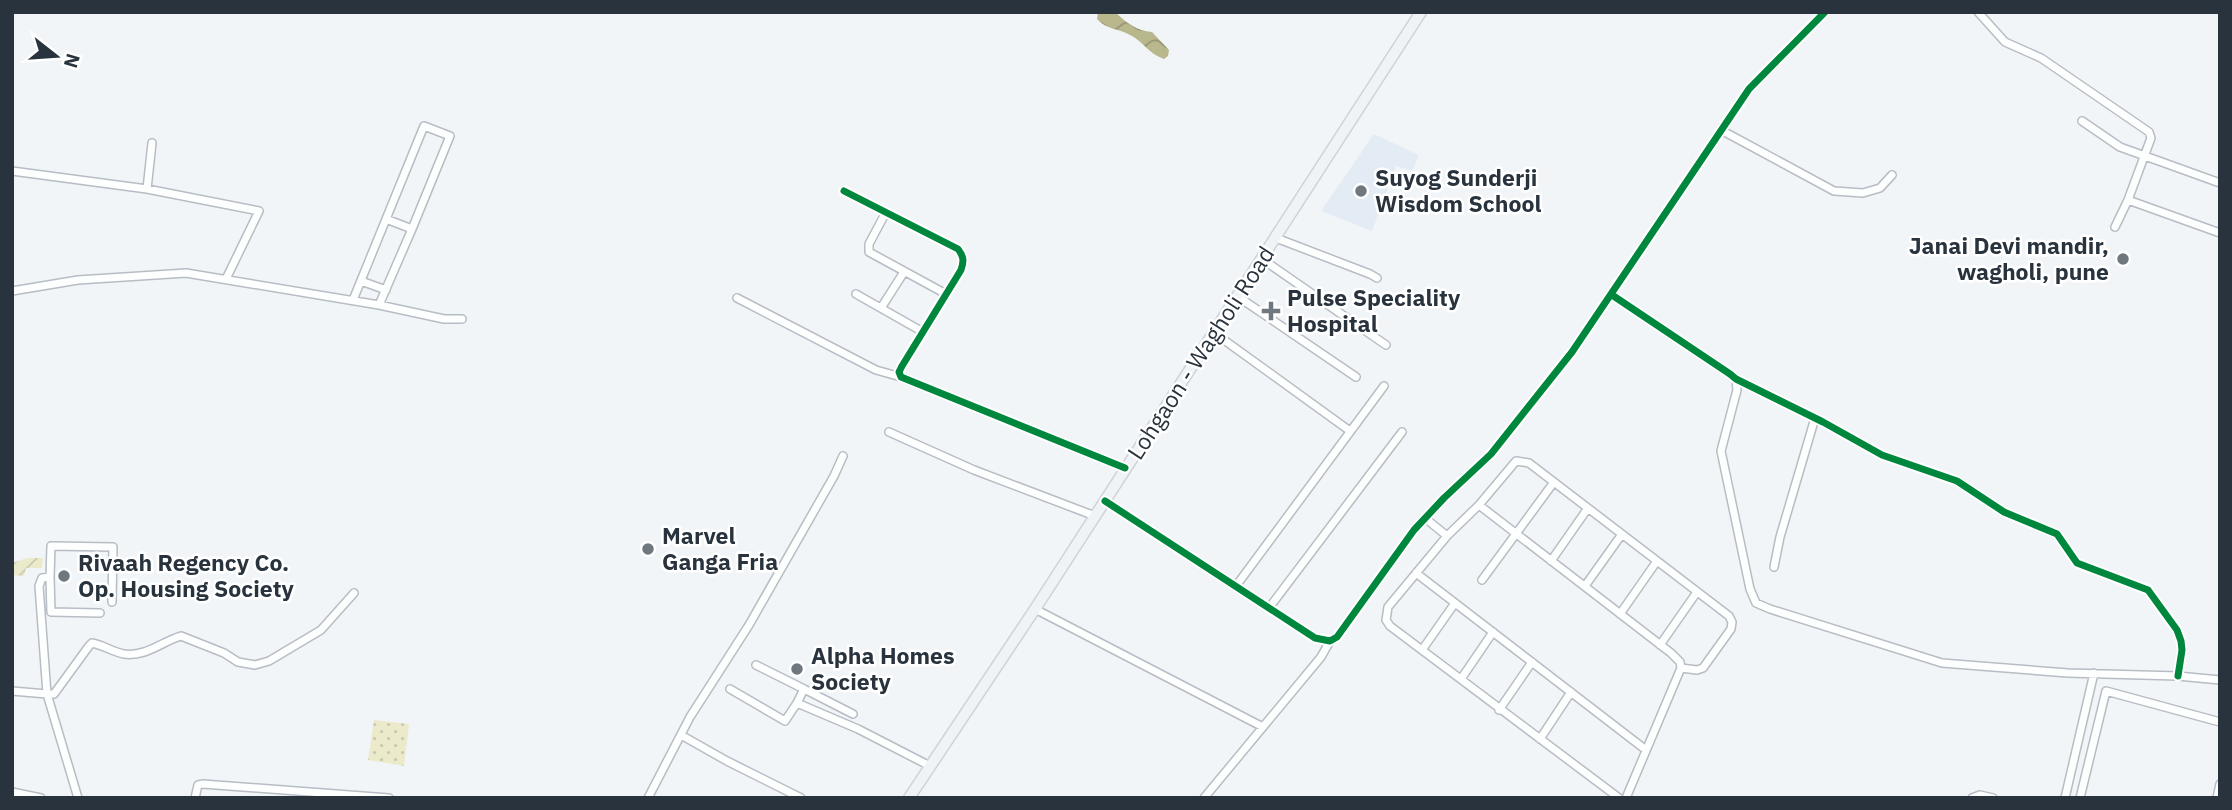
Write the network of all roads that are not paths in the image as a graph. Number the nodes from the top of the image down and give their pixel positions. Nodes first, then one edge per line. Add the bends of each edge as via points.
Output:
1 (1422, 12) edge
2 (1825, 12) edge
3 (1978, 12) edge
4 (2082, 121) dead end
5 (1721, 130) junction
6 (152, 143) dead end
7 (2144, 156) junction
8 (12, 171) edge
9 (1892, 175) dead end
10 (2220, 183) edge
11 (147, 189) junction
12 (844, 191) dead end
13 (2128, 200) junction
14 (886, 212) junction
15 (386, 219) junction
16 (2115, 227) dead end
17 (412, 229) junction
18 (2220, 233) edge
19 (1276, 238) junction
20 (1262, 259) junction
21 (904, 272) junction
22 (1377, 278) dead end
23 (226, 279) junction
24 (361, 281) junction
25 (386, 290) junction
26 (12, 291) edge
27 (856, 294) dead end
28 (946, 294) junction
29 (1612, 295) junction
30 (1237, 296) junction
31 (737, 298) dead end
32 (353, 300) junction
33 (379, 305) junction
34 (881, 308) junction
35 (462, 319) dead end
36 (923, 332) junction
37 (1213, 332) junction
38 (1386, 345) dead end
39 (901, 377) junction
40 (1356, 377) dead end
41 (1736, 379) junction
42 (1384, 386) dead end
43 (1815, 418) junction
44 (1350, 431) junction
45 (888, 432) dead end
46 (1402, 432) dead end
47 (843, 456) dead end
48 (1125, 468) junction
49 (1555, 482) junction
50 (1105, 501) junction
51 (1479, 505) junction
52 (1588, 508) junction
53 (1095, 516) junction
54 (1425, 518) junction
55 (1517, 534) junction
56 (1622, 534) junction
57 (1447, 536) junction
58 (1551, 561) junction
59 (1657, 561) junction
60 (1774, 567) dead end
61 (1416, 573) junction
62 (50, 577) junction
63 (1482, 580) dead end
64 (1236, 586) junction
65 (1585, 586) junction
66 (1697, 592) junction
67 (354, 593) dead end
68 (112, 602) dead end
69 (1455, 603) junction
70 (1269, 608) junction
71 (1035, 609) junction
72 (100, 613) dead end
73 (1620, 614) junction
74 (1493, 632) junction
75 (1330, 641) junction
76 (1660, 645) junction
77 (1422, 650) junction
78 (1532, 662) junction
79 (756, 665) dead end
80 (1681, 668) junction
81 (2094, 673) junction
82 (2178, 676) junction
83 (1461, 679) junction
84 (2220, 680) edge
85 (730, 689) dead end
86 (804, 689) junction
87 (12, 691) edge
88 (1571, 692) junction
89 (47, 694) junction
90 (797, 703) junction
91 (1499, 710) junction
92 (853, 714) dead end
93 (2220, 722) edge
94 (1261, 726) junction
95 (681, 735) junction
96 (1540, 739) junction
97 (1646, 750) junction
98 (930, 766) junction
99 (2220, 784) edge
100 (283, 789) junction
101 (12, 792) edge
102 (2066, 795) edge
103 (363, 797) edge
104 (41, 798) edge
105 (78, 798) edge
106 (195, 798) edge
107 (281, 798) edge
108 (390, 798) edge
109 (648, 798) edge
110 (801, 798) edge
111 (909, 798) edge
112 (1204, 798) edge
113 (1619, 798) edge
114 (1626, 798) edge
115 (1972, 798) edge
116 (1993, 798) edge
117 (2079, 798) edge
118 (2217, 798) edge

1 - 19 main road, Lohgaon - Wagholi Road
2 - 5 street via 1749,89
3 - 7 street via 2005,42 2041,58 2147,130 2151,138
4 - 7 street
5 - 9 street via 1834,191 1863,193 1880,188
5 - 29 street
6 - 11 street
7 - 10 street
7 - 13 street
8 - 11 street
11 - 23 street via 259,211
12 - 14 street
13 - 16 street
13 - 18 street
14 - 21 street via 868,248
14 - 28 street via 963,255 961,270
15 - 17 street
15 - 17 street via 424,126 450,136
15 - 24 street
17 - 25 street
19 - 20 main road, Lohgaon - Wagholi Road
19 - 22 street
20 - 30 main road, Lohgaon - Wagholi Road
20 - 38 street
21 - 28 street
21 - 34 street
23 - 26 street via 186,273 78,280
23 - 32 street
24 - 25 street
24 - 32 street
25 - 33 street
27 - 34 street
28 - 36 street
29 - 41 street
29 - 54 street via 1491,454
30 - 37 main road, Lohgaon - Wagholi Road
30 - 40 street
31 - 39 street via 876,370
32 - 33 street
33 - 35 street
34 - 36 street
36 - 39 street via 899,372
37 - 44 street
37 - 48 main road, Lohgaon - Wagholi Road
39 - 48 street
41 - 43 street
41 - 81 street via 1721,451 1756,603 1942,663
42 - 44 street
43 - 60 street
43 - 82 street via 1882,455 1956,481 2004,512 2057,534 2077,563 2148,590 2181,641
44 - 64 street
45 - 53 street
46 - 70 street
47 - 95 street
48 - 50 main road, Lohgaon - Wagholi Road
49 - 51 street via 1529,463 1516,461
49 - 52 street
49 - 55 street
50 - 53 main road, Lohgaon - Wagholi Road
50 - 64 street
51 - 55 street
51 - 57 street
52 - 56 street
52 - 58 street
53 - 71 main road, Lohgaon - Wagholi Road
54 - 57 street
54 - 75 street
55 - 58 street
55 - 63 street
56 - 59 street
56 - 65 street
57 - 61 street
58 - 65 street
59 - 66 street
59 - 73 street
61 - 69 street
61 - 77 street via 1388,607 1386,620
62 - 68 street via 51,546 113,547
62 - 72 street via 51,611
62 - 89 street via 42,579 39,586
64 - 70 street
65 - 73 street
66 - 76 street
66 - 80 street via 1729,616 1731,629 1703,668
67 - 89 street via 321,630 269,661 255,665 238,662 181,636 136,655 92,643 54,694
69 - 74 street
69 - 77 street
70 - 75 street via 1315,638
71 - 94 street
71 - 98 main road, Lohgaon - Wagholi Road
73 - 76 street
74 - 78 street
74 - 83 street
75 - 94 street
76 - 80 street
77 - 83 street
78 - 88 street
78 - 91 street
79 - 86 street
80 - 97 street
81 - 82 street
81 - 102 street
82 - 84 street
83 - 91 street
85 - 90 street via 786,721
86 - 90 street
86 - 92 street
87 - 89 street
88 - 96 street
88 - 97 street
89 - 105 street
90 - 98 street
91 - 96 street
93 - 117 street via 2106,691
94 - 112 street
95 - 109 street
95 - 110 street
96 - 113 street
97 - 114 street
98 - 111 main road, Lohgaon - Wagholi Road
99 - 118 street
100 - 103 street
100 - 106 street via 204,784 198,785
100 - 107 street
101 - 104 street
102 - 117 street
103 - 108 street
115 - 116 street via 1980,794

